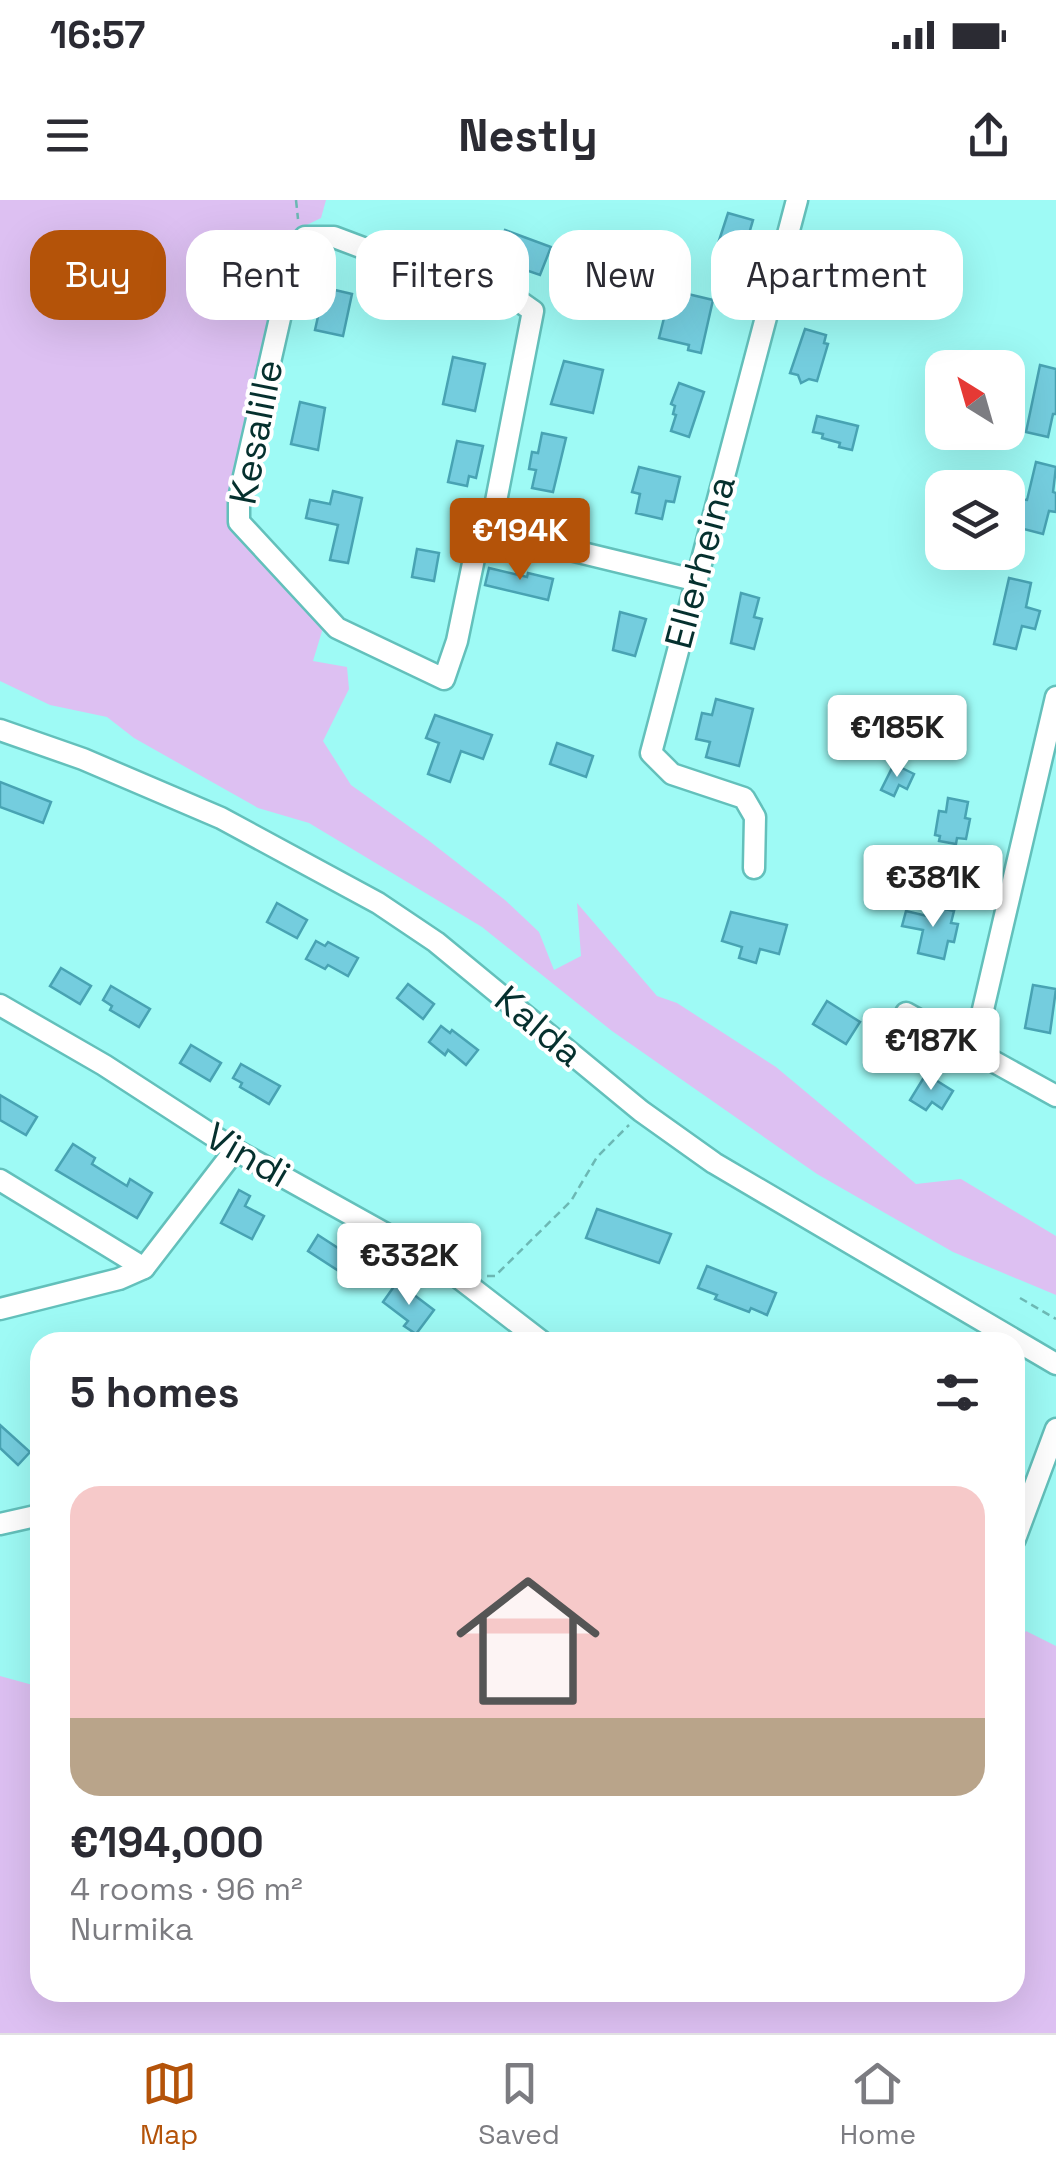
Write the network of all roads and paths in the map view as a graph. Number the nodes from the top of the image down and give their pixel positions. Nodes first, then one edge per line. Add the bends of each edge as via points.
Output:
1 (797, 200) edge
2 (490, 528) junction
3 (694, 580) junction
4 (1056, 696) edge
5 (0, 730) edge
6 (754, 868) dead end
7 (0, 1006) edge
8 (906, 1013) dead end
9 (974, 1048) junction
10 (1056, 1096) edge
11 (641, 1111) junction
12 (235, 1150) junction
13 (0, 1180) edge
14 (144, 1268) junction
15 (455, 1274) junction
16 (1020, 1298) dead end
17 (0, 1309) edge
18 (1056, 1319) edge
19 (529, 1332) edge
20 (1002, 1332) edge
21 (1025, 1346) edge
22 (1056, 1364) edge
23 (1056, 1428) edge
24 (1025, 1512) edge
25 (30, 1517) edge
26 (0, 1524) edge

1 - 3 street, Ellerheina
2 - 2 street, Kesalille via 478,544 444,680 337,628 240,522 238,498 296,248 305,237 334,237 533,310
2 - 3 street
3 - 6 street, Ellerheina via 651,753 672,774 744,798 754,816
4 - 9 street
5 - 11 street, Kalda via 220,818 378,902
7 - 12 street, Vindi
8 - 9 street
9 - 10 street
11 - 15 path via 597,1157 572,1202 495,1276
11 - 20 street, Kalda via 714,1163
12 - 14 street
12 - 15 street, Vindi
13 - 14 street
14 - 17 street
15 - 19 street, Vindi
16 - 18 path
21 - 22 street, Kalda
23 - 24 street
25 - 26 street

